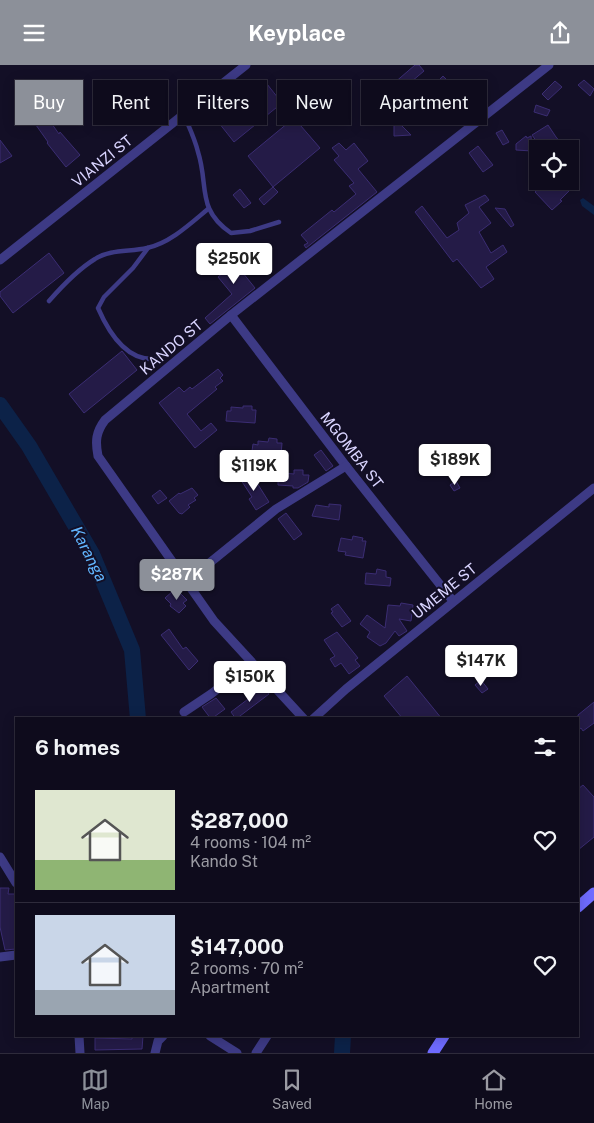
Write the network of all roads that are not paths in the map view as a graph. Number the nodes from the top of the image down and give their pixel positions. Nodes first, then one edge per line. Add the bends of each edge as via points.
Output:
1 (246, 65) edge
2 (549, 65) edge
3 (227, 80) edge
4 (178, 118) edge
5 (188, 125) edge
6 (208, 209) junction
7 (279, 221) dead end
8 (148, 248) junction
9 (0, 260) edge
10 (50, 301) dead end
11 (231, 315) junction
12 (155, 359) dead end
13 (346, 466) junction
14 (594, 488) edge
15 (186, 582) junction
16 (453, 601) junction
17 (250, 663) junction
18 (184, 712) dead end
19 (302, 717) edge
20 (315, 717) edge
21 (0, 857) edge
22 (15, 881) edge
23 (594, 893) edge
24 (579, 906) edge
25 (15, 955) edge
26 (0, 957) edge
27 (79, 1037) edge
28 (162, 1037) edge
29 (212, 1037) edge
30 (266, 1037) edge
31 (443, 1037) edge
32 (155, 1051) edge
33 (80, 1053) edge
34 (144, 1053) edge
35 (237, 1053) edge
36 (256, 1053) edge
37 (433, 1053) edge

1 - 3 street, VIANZI ST
2 - 11 street, KANDO ST
4 - 9 street, VIANZI ST
5 - 6 lane via 199,153
6 - 7 lane via 218,224 231,233 250,231
6 - 8 lane via 185,229
8 - 10 lane via 96,258 71,277
8 - 12 lane via 98,308 113,336 130,353 145,360
11 - 13 street, MGOMBA ST
11 - 15 street, KANDO ST via 105,420 97,431 98,455
13 - 15 street via 276,509
13 - 16 street, MGOMBA ST
14 - 16 street, UMEME ST
15 - 17 street, KANDO ST
16 - 20 street, UMEME ST
17 - 18 street
17 - 19 street, KANDO ST
21 - 22 street
23 - 24 street
25 - 26 street
27 - 33 street
28 - 32 street
29 - 35 street
30 - 36 street
31 - 37 street
32 - 34 street

